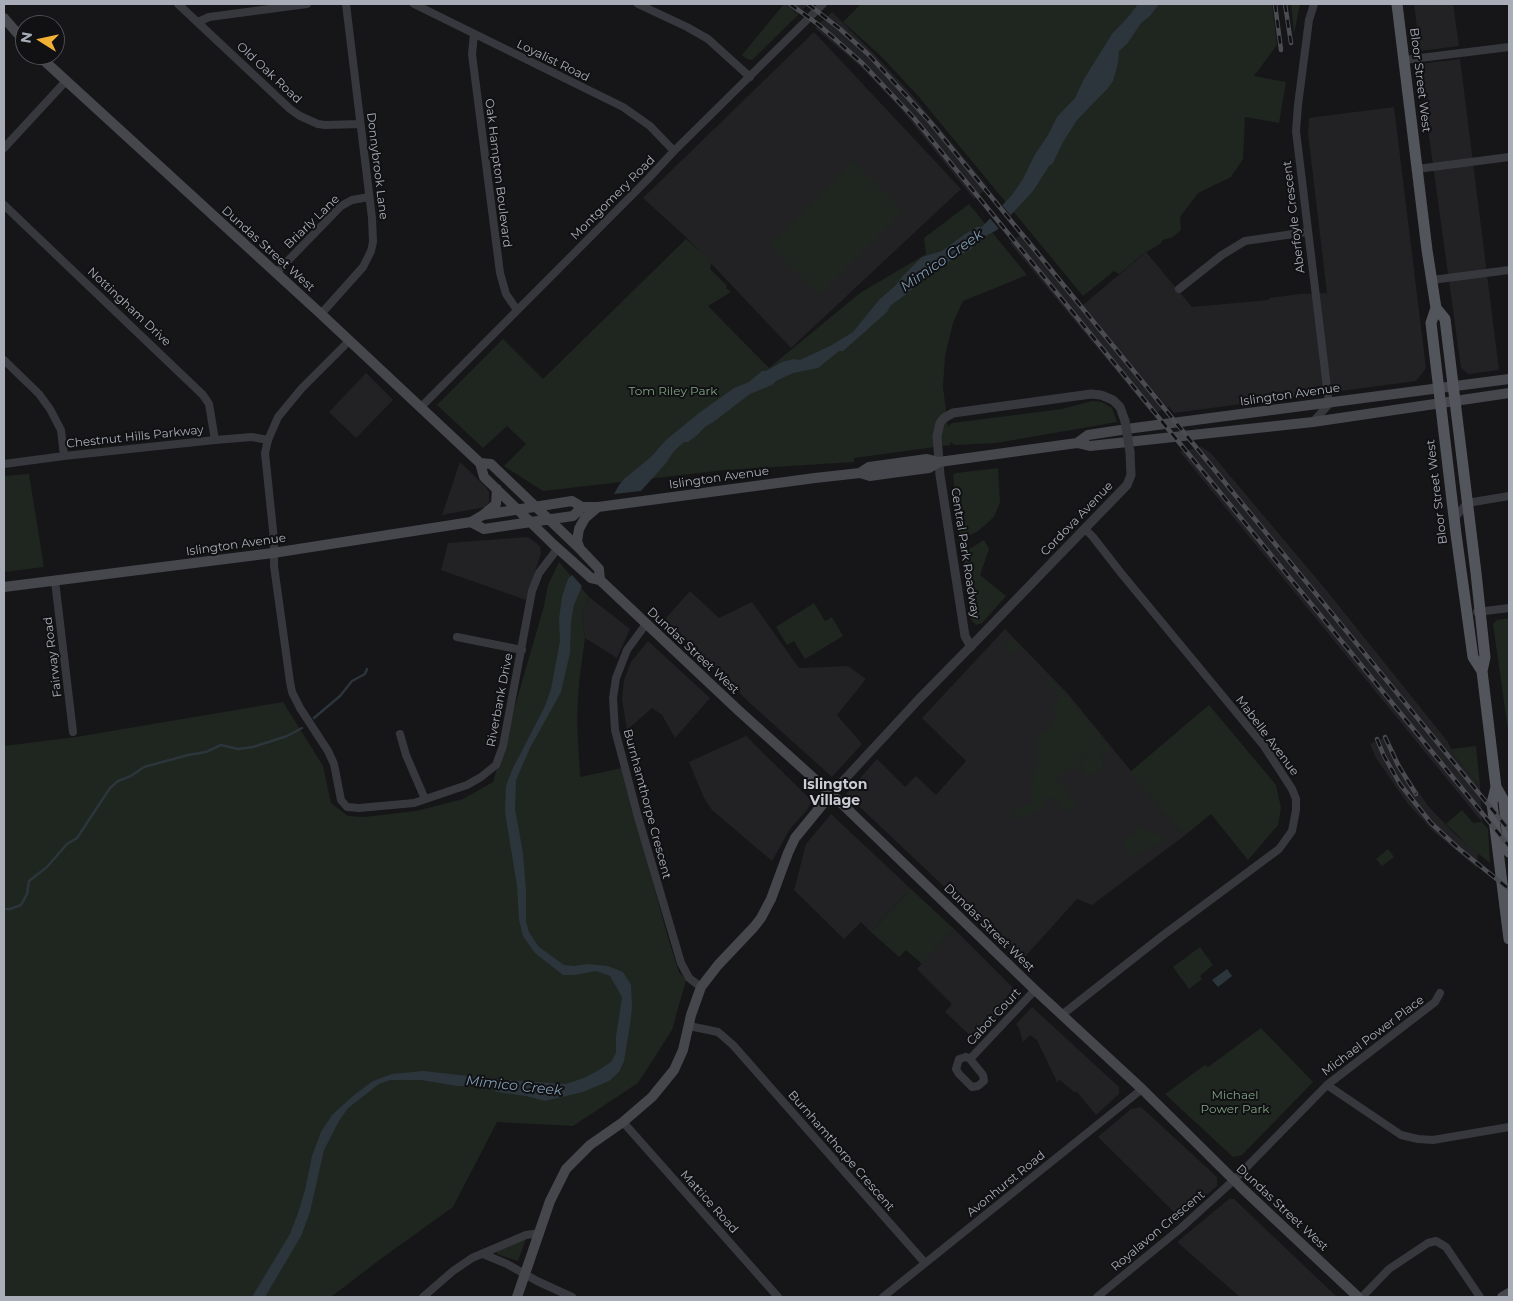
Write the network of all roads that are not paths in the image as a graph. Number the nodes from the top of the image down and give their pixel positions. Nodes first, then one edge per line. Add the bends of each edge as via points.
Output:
1 (178, 4) edge
2 (307, 4) edge
3 (346, 4) edge
4 (414, 4) edge
5 (638, 4) edge
6 (823, 4) edge
7 (1314, 4) edge
8 (1397, 4) edge
9 (4, 18) edge
10 (198, 22) junction
11 (15, 31) edge
12 (474, 34) junction
13 (1509, 47) edge
14 (1404, 60) junction
15 (48, 65) edge
16 (750, 77) junction
17 (65, 82) junction
18 (360, 124) junction
19 (4, 148) edge
20 (674, 151) junction
21 (1509, 157) edge
22 (1418, 169) junction
23 (369, 197) junction
24 (4, 205) edge
25 (1307, 232) junction
26 (1509, 270) edge
27 (276, 273) junction
28 (1432, 280) junction
29 (1179, 288) dead end
30 (1436, 308) junction
31 (517, 310) junction
32 (321, 314) junction
33 (349, 341) junction
34 (4, 360) edge
35 (1509, 379) edge
36 (1453, 386) junction
37 (1438, 388) junction
38 (1509, 393) edge
39 (1376, 396) junction
40 (1455, 400) junction
41 (1440, 403) junction
42 (1329, 404) junction
43 (420, 408) junction
44 (1377, 412) junction
45 (1313, 422) junction
46 (215, 440) junction
47 (268, 440) junction
48 (1077, 443) junction
49 (64, 456) junction
50 (939, 462) junction
51 (480, 463) junction
52 (4, 464) edge
53 (497, 489) junction
54 (1509, 496) edge
55 (1467, 502) junction
56 (535, 507) junction
57 (582, 507) junction
58 (598, 507) junction
59 (519, 510) junction
60 (483, 515) junction
61 (1454, 519) junction
62 (548, 520) junction
63 (471, 522) junction
64 (531, 522) junction
65 (1085, 529) junction
66 (558, 548) junction
67 (581, 550) junction
68 (273, 553) junction
69 (600, 580) junction
70 (55, 581) junction
71 (4, 587) edge
72 (1509, 608) edge
73 (1480, 612) junction
74 (1468, 613) junction
75 (646, 624) junction
76 (457, 637) dead end
77 (971, 646) junction
78 (522, 650) junction
79 (1482, 671) junction
80 (73, 732) dead end
81 (400, 734) dead end
82 (1496, 787) junction
83 (831, 794) junction
84 (425, 799) junction
85 (1509, 852) edge
86 (1509, 939) edge
87 (701, 987) junction
88 (1035, 990) junction
89 (1440, 993) dead end
90 (1063, 1014) junction
91 (689, 1026) junction
92 (970, 1059) dead end
93 (1327, 1085) junction
94 (1142, 1089) junction
95 (623, 1122) junction
96 (1509, 1127) edge
97 (1234, 1180) junction
98 (540, 1233) junction
99 (483, 1254) junction
100 (925, 1264) junction
101 (525, 1274) junction
102 (1509, 1293) edge
103 (423, 1297) edge
104 (518, 1297) edge
105 (572, 1297) edge
106 (778, 1297) edge
107 (883, 1297) edge
108 (1097, 1297) edge
109 (1360, 1297) edge
110 (1480, 1297) edge
111 (1502, 1297) edge

1 - 10 street, Old Oak Road
2 - 10 street via 209,17
3 - 18 street, Donnybrook Lane
4 - 12 street, Loyalist Road
5 - 16 street via 708,39
6 - 16 street, Montgomery Road
7 - 25 street, Aberfoyle Crescent via 1296,118
8 - 14 main road, Bloor Street West
9 - 11 main road
10 - 18 street, Old Oak Road via 300,116 318,124
12 - 20 street, Loyalist Road via 630,111
12 - 31 street, Oak Hampton Boulevard via 472,54 499,266 506,294
13 - 14 street
14 - 22 main road, Bloor Street West
15 - 17 main road, Dundas Street West
16 - 20 street, Montgomery Road
17 - 19 street
17 - 27 main road, Dundas Street West
18 - 23 street, Donnybrook Lane
20 - 31 street, Montgomery Road
21 - 22 street
22 - 28 main road, Bloor Street West
23 - 27 street, Briarly Lane via 341,206
23 - 32 street, Donnybrook Lane via 374,233 371,251 362,267
24 - 46 street, Nottingham Drive via 203,395 209,404
25 - 29 street via 1245,241 1222,254
25 - 42 street, Aberfoyle Crescent
26 - 28 street
27 - 32 main road, Dundas Street West
28 - 30 main road, Bloor Street West
30 - 36 main road, Bloor Street West via 1445,319
30 - 37 main road, Bloor Street West via 1431,323
31 - 43 street, Montgomery Road
32 - 33 main road, Dundas Street West
33 - 43 main road, Dundas Street West
33 - 47 street, Riverbank Drive via 278,416
34 - 49 street via 50,409 60,430
35 - 36 main road, Islington Avenue
36 - 37 main road, Islington Avenue
36 - 40 main road, Bloor Street West
37 - 39 main road, Islington Avenue
37 - 41 main road, Bloor Street West
38 - 40 main road, Islington Avenue
39 - 42 main road, Islington Avenue
39 - 44 main road
40 - 41 main road, Islington Avenue
40 - 55 main road, Bloor Street West
41 - 44 main road, Islington Avenue
41 - 61 main road, Bloor Street West
42 - 45 street
42 - 48 main road, Islington Avenue via 1088,435
43 - 51 main road, Dundas Street West
44 - 45 main road, Islington Avenue
45 - 48 main road, Islington Avenue via 1090,446
46 - 47 street, Chestnut Hills Parkway via 252,437
46 - 49 street, Chestnut Hills Parkway
47 - 68 street, Riverbank Drive via 265,453
48 - 50 main road, Islington Avenue
49 - 52 street, Chestnut Hills Parkway
50 - 58 main road, Islington Avenue via 929,468 870,476 860,473
50 - 65 street, Cordova Avenue, bridge via 938,429 944,418 953,413 1097,394 1113,400 1125,420 1131,475 1127,484
50 - 77 street, Central Park Roadway via 965,636
51 - 53 main road, Dundas Street West via 484,476
51 - 56 main road, Dundas Street West via 491,464
53 - 59 main road, Dundas Street West
53 - 60 main road via 496,504
54 - 55 street
55 - 61 street
55 - 73 main road, Bloor Street West
56 - 57 main road, Islington Avenue via 572,501
56 - 59 main road, Islington Avenue
56 - 62 main road, Dundas Street West
57 - 58 main road, Islington Avenue
57 - 62 main road, Islington Avenue via 573,516
58 - 67 main road via 584,518 579,529
59 - 60 main road, Islington Avenue
59 - 64 main road, Dundas Street West
60 - 63 main road, Islington Avenue
61 - 74 main road, Bloor Street West
62 - 64 main road, Islington Avenue
62 - 67 main road, Dundas Street West
63 - 64 main road, Islington Avenue via 484,529
63 - 68 main road, Islington Avenue
64 - 66 main road, Dundas Street West
65 - 77 street, Cordova Avenue
65 - 90 street, Mabelle Avenue via 1264,746 1292,789 1296,810 1292,831 1279,849
66 - 69 main road, Dundas Street West via 591,578
66 - 78 street, Riverbank Drive via 534,584
67 - 69 main road, Dundas Street West via 599,569
68 - 70 main road, Islington Avenue
68 - 84 street, Riverbank Drive via 292,692 334,764 341,800 353,808 407,805
69 - 75 main road, Dundas Street West
70 - 71 main road, Islington Avenue
70 - 80 street, Fairway Road
72 - 73 street
73 - 74 street
73 - 79 main road, Bloor Street West via 1485,657
74 - 79 main road, Bloor Street West via 1473,657
75 - 83 main road, Dundas Street West
75 - 87 street, Burnhamthorpe Crescent via 622,660 616,678 613,698 615,730 676,945 686,974
76 - 78 street
77 - 83 street, Cordova Avenue
78 - 84 street, Riverbank Drive via 503,746 496,765 467,785
79 - 82 main road, Bloor Street West
81 - 84 street
82 - 85 main road, Bloor Street West via 1504,801
82 - 86 main road, Bloor Street West via 1492,803
83 - 87 main road via 795,838 772,900 761,918
83 - 88 main road, Dundas Street West
87 - 91 main road
88 - 90 main road, Dundas Street West
88 - 92 street, Cabot Court
89 - 93 street, Michael Power Place via 1435,1002
90 - 94 main road, Dundas Street West
91 - 95 main road via 684,1050 674,1070 652,1097
91 - 100 street, Burnhamthorpe Crescent via 718,1032 732,1045
93 - 96 street via 1401,1135 1418,1139 1433,1140
93 - 97 street, Michael Power Place
94 - 97 main road, Dundas Street West
94 - 100 street, Avonhurst Road
95 - 98 main road via 590,1145 566,1169 550,1201
95 - 106 street, Mattice Road
97 - 108 street, Royalavon Crescent
97 - 109 main road, Dundas Street West
98 - 99 street via 526,1235
98 - 101 main road
99 - 101 street
99 - 103 street via 463,1263
100 - 107 street, Avonhurst Road
101 - 104 main road
101 - 105 street
102 - 111 main road
109 - 110 street via 1389,1269 1436,1241 1446,1247

